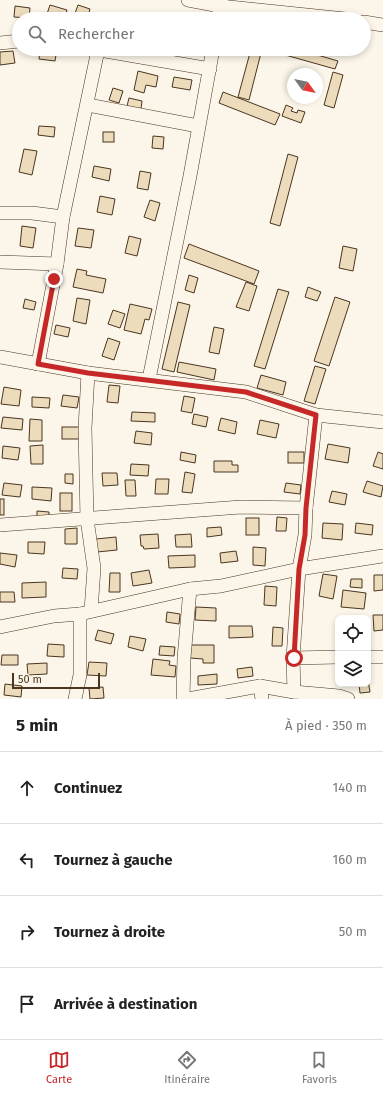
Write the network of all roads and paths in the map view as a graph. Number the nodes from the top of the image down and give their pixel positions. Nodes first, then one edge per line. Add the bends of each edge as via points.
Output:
1 (188, 0) edge
2 (219, 8) edge
3 (265, 12) edge
4 (371, 23) edge
5 (383, 25) edge
6 (12, 42) edge
7 (0, 43) edge
8 (95, 56) edge
9 (136, 56) edge
10 (212, 56) edge
11 (210, 69) junction
12 (88, 105) junction
13 (198, 126) junction
14 (0, 213) edge
15 (63, 217) junction
16 (0, 262) edge
17 (57, 264) junction
18 (0, 357) edge
19 (38, 364) junction
20 (88, 373) junction
21 (149, 379) junction
22 (316, 415) junction
23 (383, 422) edge
24 (306, 508) junction
25 (87, 519) junction
26 (0, 525) edge
27 (383, 556) edge
28 (299, 569) junction
29 (190, 589) junction
30 (85, 612) junction
31 (0, 627) edge
32 (371, 657) edge
33 (383, 657) edge
34 (294, 658) junction
35 (335, 658) edge
36 (260, 686) junction
37 (294, 692) junction
38 (75, 699) edge
39 (183, 699) edge
40 (188, 699) edge
41 (262, 699) edge
42 (348, 699) edge

1 - 2 street
2 - 3 street
4 - 5 street
6 - 7 street
8 - 12 street
9 - 11 street
10 - 11 street
11 - 13 street
12 - 13 street
12 - 15 street
13 - 21 street
14 - 15 street via 32,213
15 - 17 street
16 - 17 street
17 - 19 street
18 - 19 street
19 - 20 street
20 - 21 street
20 - 25 street via 85,428
21 - 22 street via 246,392
22 - 23 street
22 - 24 street
24 - 25 street via 241,507
24 - 28 street via 305,535
25 - 26 street
25 - 30 street via 94,568
27 - 28 street
28 - 29 street via 221,586
28 - 34 street
29 - 30 street
29 - 39 street
30 - 31 street
30 - 38 street via 80,675
32 - 33 street
34 - 35 street
34 - 37 street
36 - 37 street
36 - 40 street
36 - 41 street
37 - 42 street

